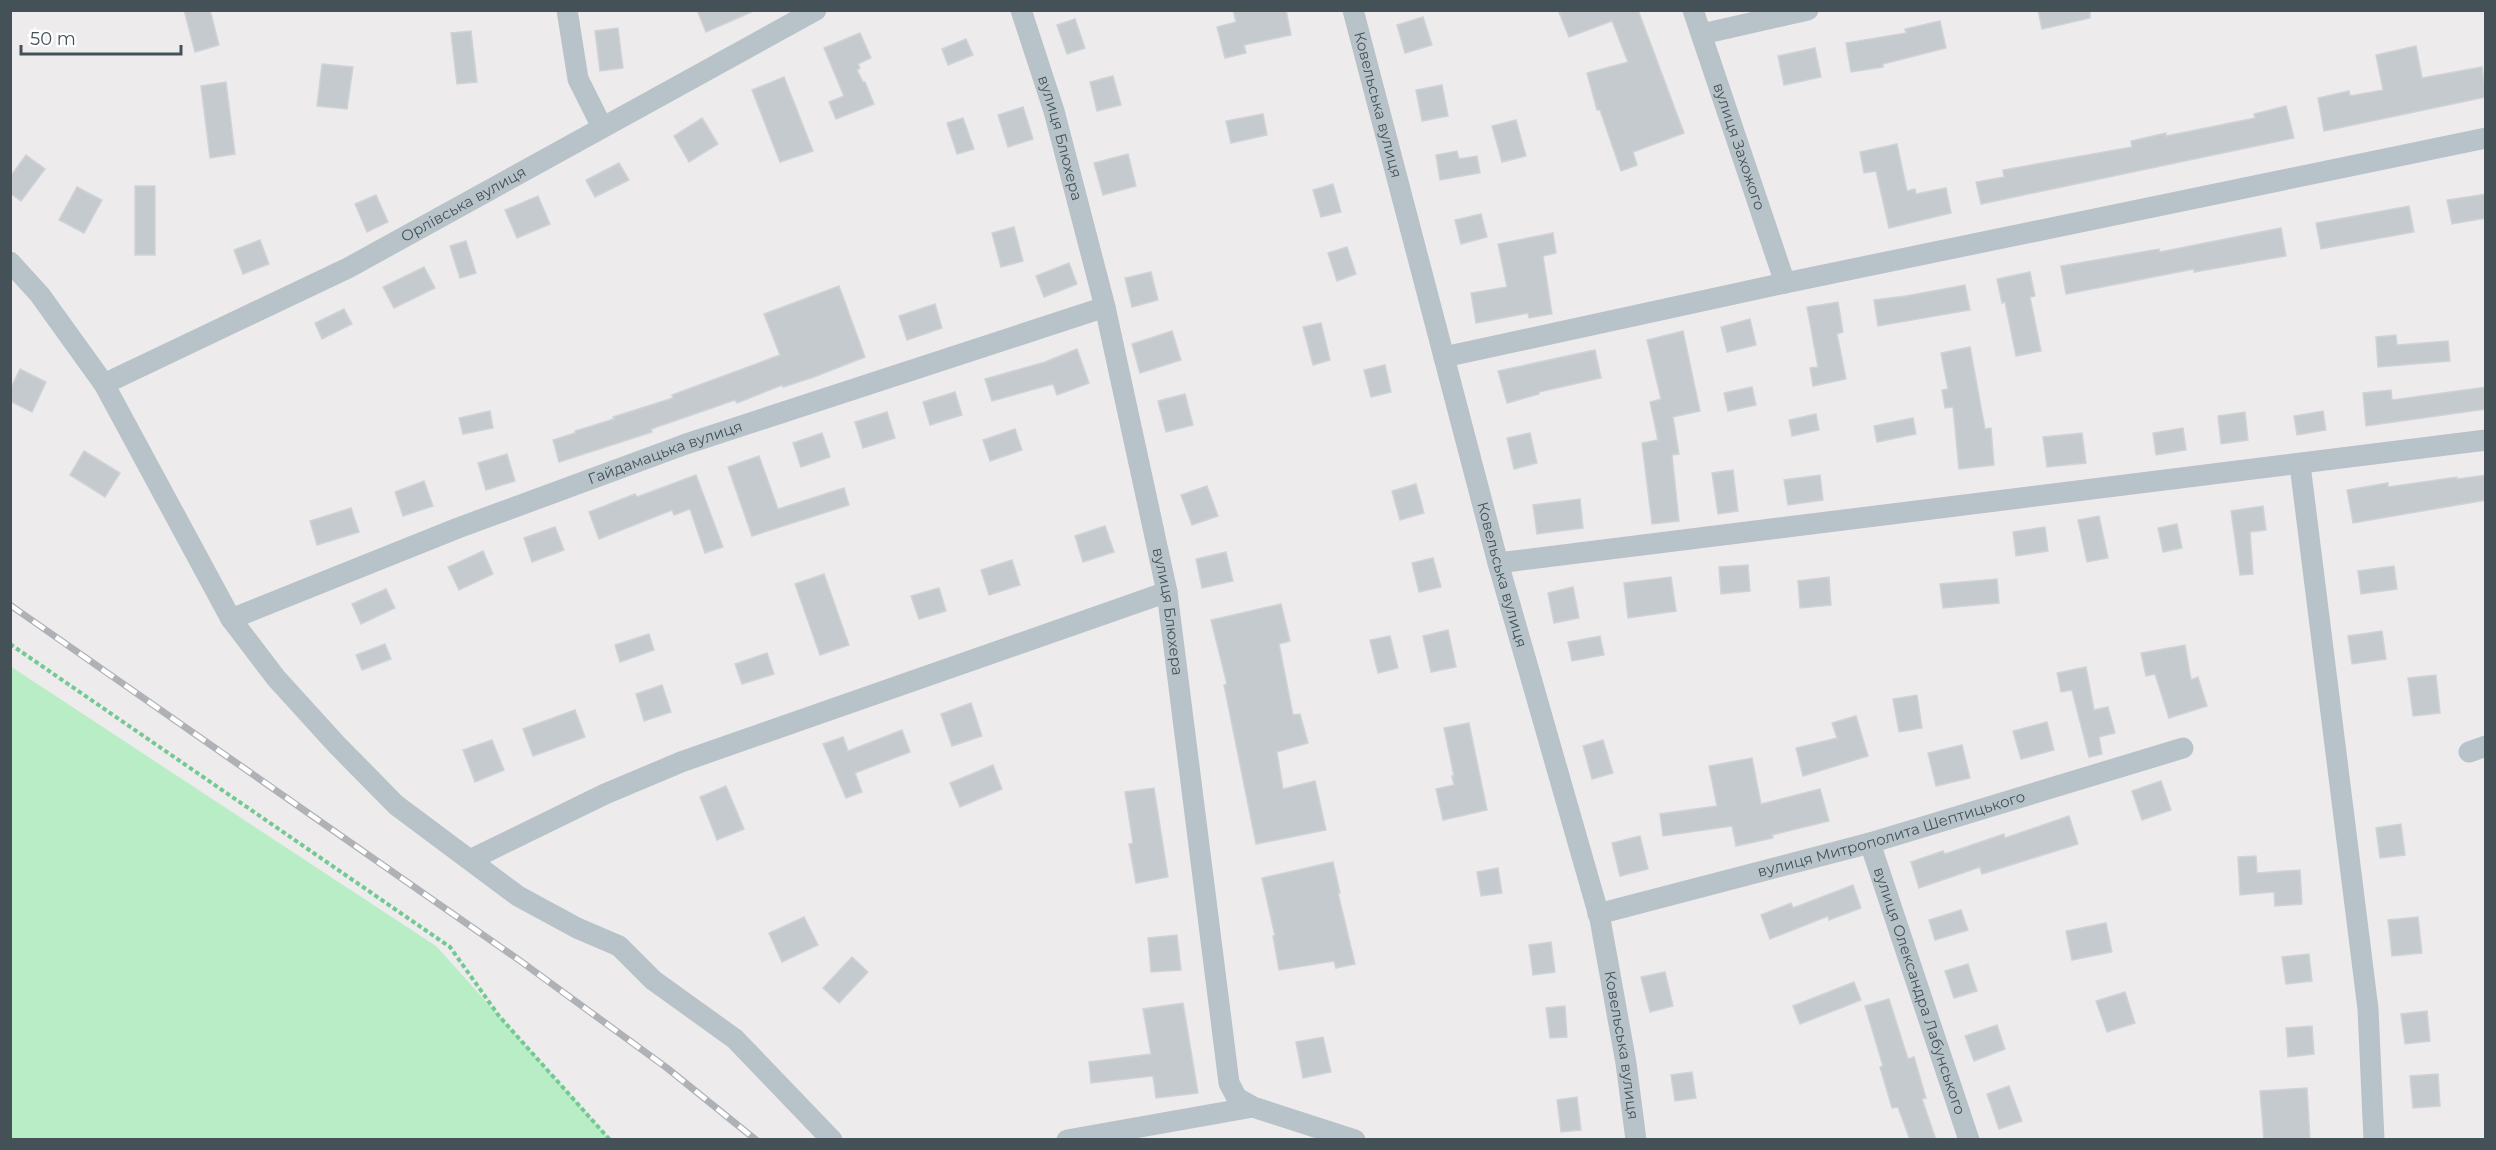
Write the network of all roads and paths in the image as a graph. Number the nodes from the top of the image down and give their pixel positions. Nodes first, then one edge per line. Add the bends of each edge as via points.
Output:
1 (567, 10) edge
2 (816, 10) edge
3 (1021, 10) edge
4 (1353, 10) edge
5 (1693, 10) edge
6 (1808, 10) edge
7 (1702, 34) junction
8 (602, 127) junction
9 (2486, 138) edge
10 (10, 262) edge
11 (1785, 283) junction
12 (1105, 307) junction
13 (1444, 357) junction
14 (104, 384) junction
15 (2486, 440) edge
16 (2300, 465) junction
17 (1498, 563) junction
18 (1167, 592) junction
19 (231, 619) junction
20 (10, 644) edge
21 (2183, 748) dead end
22 (1870, 843) junction
23 (472, 860) junction
24 (1598, 914) junction
25 (1253, 1107) junction
26 (610, 1140) edge
27 (832, 1140) edge
28 (1067, 1140) edge
29 (1355, 1140) edge
30 (1636, 1140) edge
31 (1969, 1140) edge
32 (2374, 1140) edge

1 - 8 street via 578,79
2 - 8 street, Орлівська вулиця
3 - 12 street, вулиця Блюхера via 1054,111
4 - 13 street, Ковельська вулиця
5 - 7 street, вулиця Захожого
6 - 7 street
7 - 11 street, вулиця Захожого
8 - 14 street, Орлівська вулиця via 348,268
9 - 11 street
10 - 14 street via 40,295
11 - 13 street
12 - 18 street, вулиця Блюхера
12 - 19 street, Гайдамацька вулиця via 687,444 458,528
13 - 17 street, Ковельська вулиця
14 - 19 street
15 - 16 street
16 - 17 street
16 - 32 street via 2368,1009
17 - 24 street, Ковельська вулиця
18 - 23 street via 681,762 605,794
18 - 25 street, вулиця Блюхера via 1229,1083 1237,1098
19 - 23 street via 276,678 396,806
20 - 26 path via 450,947 499,1016
21 - 22 street, вулиця Митрополита Шептицького
22 - 24 street, вулиця Митрополита Шептицького
22 - 31 street, вулиця Олександра Лабунського
23 - 27 street via 518,896 619,946 653,980 735,1039
24 - 30 street, Ковельська вулиця
25 - 28 street
25 - 29 street, вулиця Блюхера

